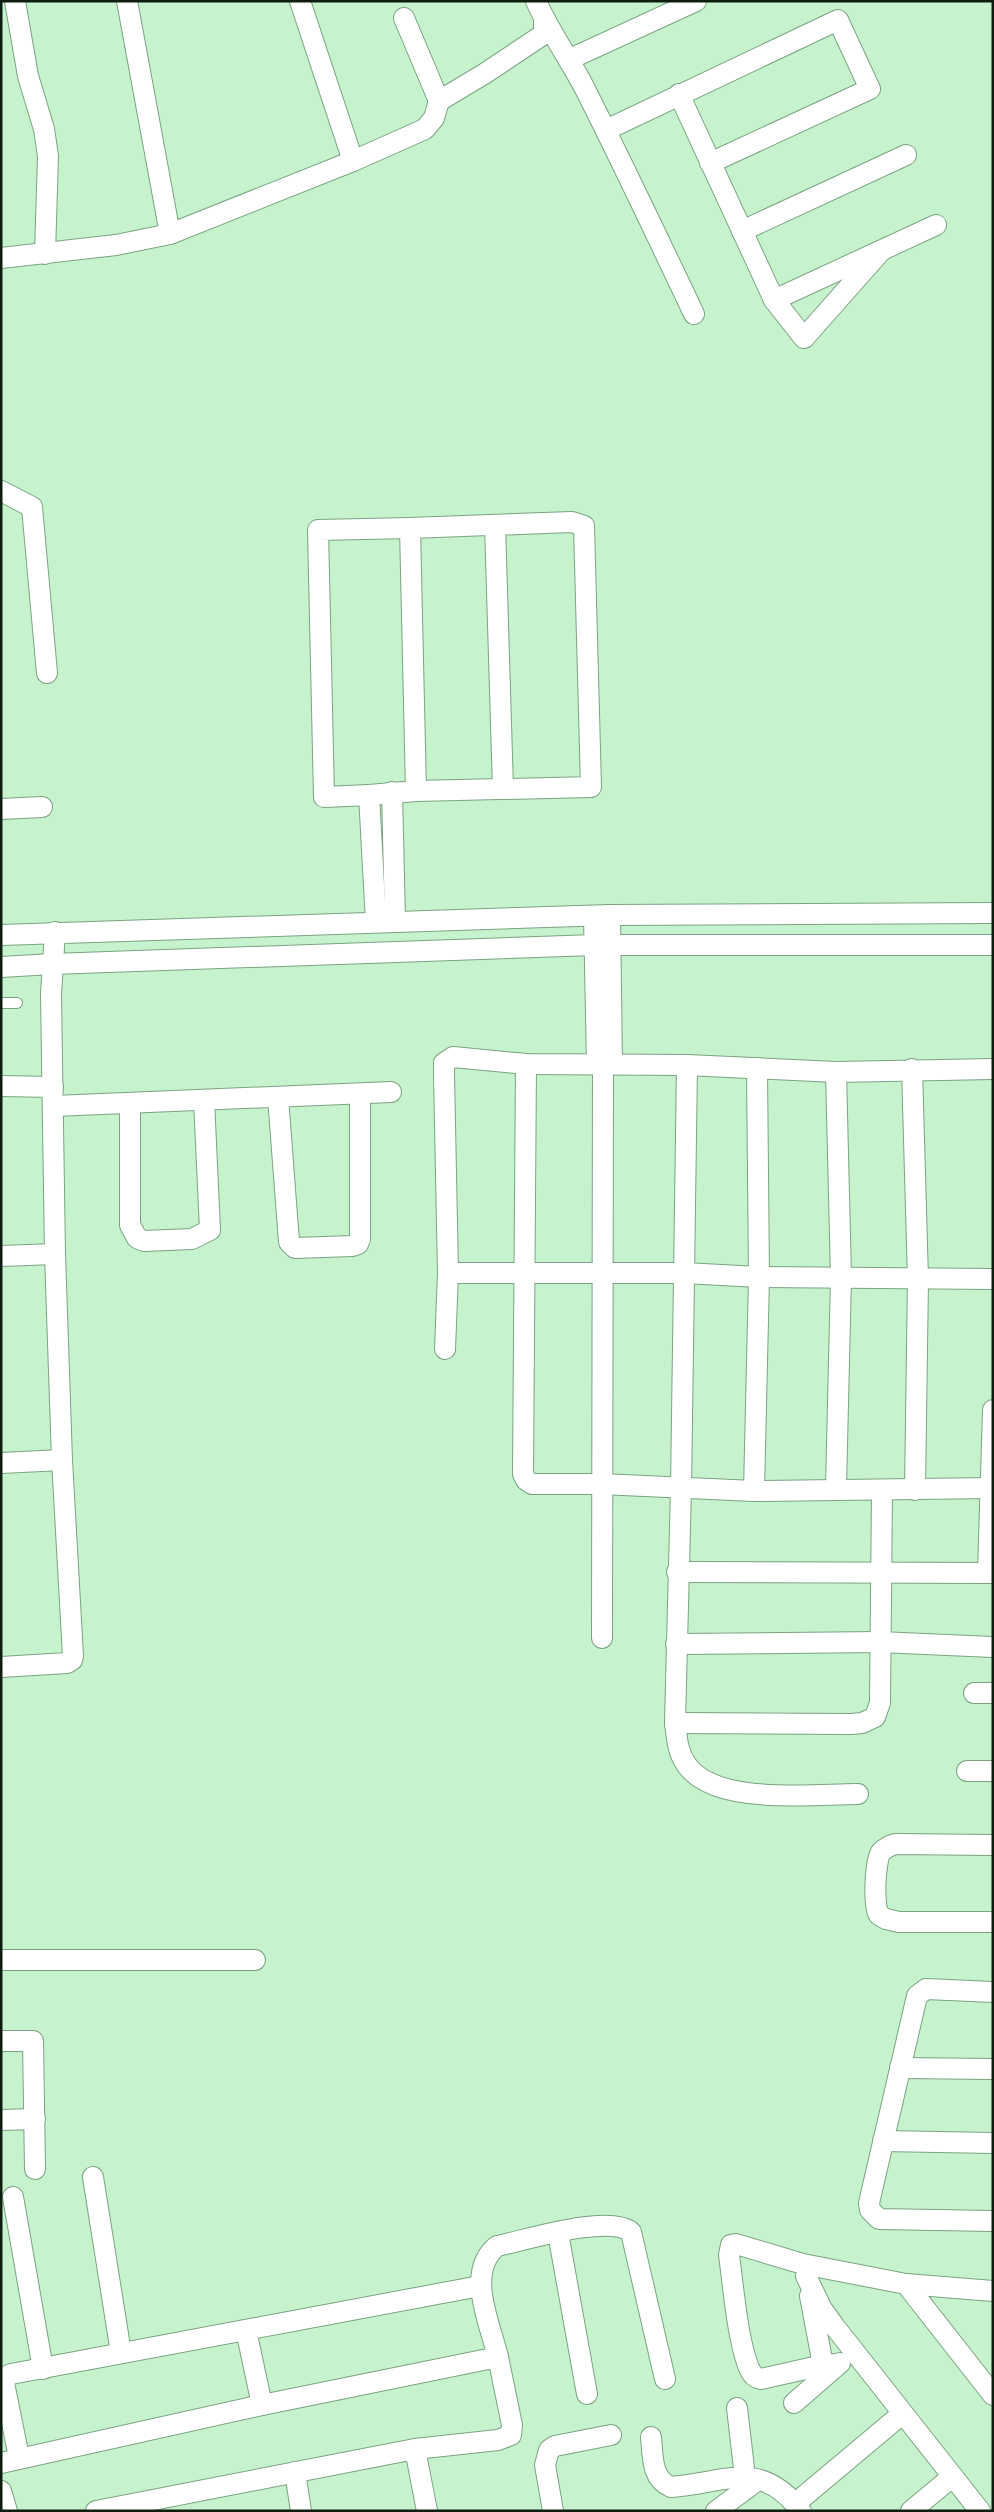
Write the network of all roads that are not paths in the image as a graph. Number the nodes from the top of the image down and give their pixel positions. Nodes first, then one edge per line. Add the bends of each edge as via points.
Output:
1 (15, 1) edge
2 (127, 1) edge
3 (300, 1) edge
4 (536, 1) edge
5 (696, 1) edge
6 (404, 18) dead end
7 (544, 20) junction
8 (570, 59) junction
9 (679, 94) junction
10 (439, 101) junction
11 (606, 130) junction
12 (906, 155) dead end
13 (353, 161) junction
14 (710, 162) junction
15 (936, 225) dead end
16 (742, 231) junction
17 (170, 234) junction
18 (881, 251) junction
19 (45, 254) junction
20 (1, 258) edge
21 (774, 300) junction
22 (694, 314) dead end
23 (1, 491) edge
24 (495, 524) junction
25 (410, 528) junction
26 (47, 673) dead end
27 (503, 789) junction
28 (416, 791) junction
29 (392, 792) junction
30 (370, 795) junction
31 (42, 808) dead end
32 (1, 809) edge
33 (993, 913) edge
34 (602, 915) junction
35 (386, 922) junction
36 (55, 932) junction
37 (1, 935) edge
38 (603, 945) junction
39 (993, 945) edge
40 (52, 964) junction
41 (1, 967) edge
42 (1, 1003) edge
43 (18, 1003) dead end
44 (526, 1064) junction
45 (604, 1065) junction
46 (687, 1065) junction
47 (757, 1068) junction
48 (912, 1069) junction
49 (993, 1069) edge
50 (836, 1072) junction
51 (1, 1086) edge
52 (391, 1092) dead end
53 (360, 1094) junction
54 (53, 1096) junction
55 (278, 1097) junction
56 (204, 1100) junction
57 (130, 1103) junction
58 (55, 1254) junction
59 (1, 1256) edge
60 (448, 1273) junction
61 (601, 1273) junction
62 (684, 1273) junction
63 (523, 1274) junction
64 (759, 1278) junction
65 (840, 1278) junction
66 (993, 1279) edge
67 (918, 1280) junction
68 (445, 1348) dead end
69 (993, 1410) edge
70 (62, 1460) junction
71 (1, 1463) edge
72 (601, 1484) junction
73 (681, 1488) junction
74 (836, 1488) junction
75 (992, 1488) edge
76 (882, 1490) junction
77 (915, 1490) junction
78 (754, 1491) junction
79 (677, 1572) junction
80 (881, 1572) junction
81 (991, 1573) edge
82 (602, 1638) dead end
83 (879, 1642) junction
84 (676, 1644) junction
85 (993, 1647) edge
86 (1, 1667) edge
87 (674, 1723) junction
88 (967, 1771) dead end
89 (993, 1771) edge
90 (858, 1794) dead end
91 (993, 1845) edge
92 (993, 1922) edge
93 (1, 1960) edge
94 (255, 1960) dead end
95 (993, 1992) edge
96 (1, 2041) edge
97 (900, 2068) junction
98 (993, 2070) edge
99 (35, 2119) junction
100 (1, 2120) edge
101 (883, 2141) junction
102 (993, 2143) edge
103 (35, 2169) dead end
104 (93, 2177) dead end
105 (13, 2197) dead end
106 (993, 2221) edge
107 (558, 2233) junction
108 (804, 2270) junction
109 (906, 2284) junction
110 (480, 2286) junction
111 (993, 2291) edge
112 (246, 2330) junction
113 (855, 2351) junction
114 (121, 2353) junction
115 (498, 2357) junction
116 (831, 2365) junction
117 (43, 2369) junction
118 (665, 2379) dead end
119 (587, 2394) dead end
120 (993, 2395) edge
121 (794, 2403) dead end
122 (262, 2406) junction
123 (737, 2408) dead end
124 (902, 2414) junction
125 (611, 2435) dead end
126 (651, 2437) dead end
127 (415, 2449) junction
128 (10, 2460) edge
129 (294, 2472) junction
130 (952, 2477) junction
131 (752, 2478) junction
132 (1, 2491) edge
133 (802, 2504) edge
134 (7, 2511) edge
135 (96, 2511) edge
136 (301, 2511) edge
137 (427, 2511) edge
138 (552, 2511) edge
139 (716, 2511) edge
140 (910, 2511) edge
141 (980, 2511) edge

1 - 19 street via 28,76 44,129 48,156
2 - 17 street
3 - 13 street
4 - 7 street
5 - 8 street
6 - 10 street
7 - 8 street
7 - 10 street via 544,34
8 - 11 street
9 - 11 street
9 - 14 street
9 - 14 street via 838,20 866,80 870,89
10 - 13 street via 434,118 425,129
11 - 22 street
12 - 16 street
13 - 17 street
14 - 16 street
15 - 18 street
16 - 21 street
17 - 19 street
18 - 21 street
18 - 21 street via 804,338
19 - 20 street
23 - 26 street via 32,507
24 - 25 street
24 - 27 street
24 - 27 street via 572,522 584,526 591,787
25 - 28 street
25 - 30 street via 318,530 324,797
27 - 28 street
28 - 29 street
29 - 30 street
29 - 35 street
30 - 35 street
31 - 32 street
33 - 34 street
34 - 35 street
34 - 38 street
35 - 36 street
36 - 37 street
36 - 40 street
38 - 39 street
38 - 40 street
38 - 45 street
40 - 41 street
40 - 54 street
42 - 43 lane
44 - 45 street
44 - 60 street via 459,1057 444,1063
44 - 63 street
45 - 46 street
45 - 61 street
46 - 47 street
46 - 62 street
47 - 50 street
47 - 64 street
48 - 49 street
48 - 50 street
48 - 67 street
50 - 65 street
51 - 54 street
52 - 53 street
53 - 55 street
53 - 55 street via 360,1239 352,1246 295,1248 288,1242
54 - 57 street
54 - 58 street
55 - 56 street
56 - 57 street
56 - 57 street via 210,1230 192,1239 144,1241 137,1238 130,1225
58 - 59 street
58 - 70 street
60 - 63 street
60 - 68 street
61 - 62 street
61 - 63 street
61 - 72 street
62 - 64 street
62 - 73 street
63 - 72 street via 522,1474 532,1484
64 - 65 street
64 - 78 street
65 - 67 street
65 - 74 street
66 - 67 street
67 - 77 street
69 - 75 street
70 - 71 street
70 - 86 street via 72,1660
72 - 73 street
72 - 82 street
73 - 78 street
73 - 79 street
74 - 76 street
74 - 78 street
75 - 77 street
75 - 81 street
76 - 77 street
76 - 80 street
79 - 80 street
79 - 84 street
80 - 81 street
80 - 83 street
83 - 84 street
83 - 85 street
83 - 87 street via 880,1703 878,1712 869,1721 851,1724
84 - 87 street
87 - 90 street via 678,1749 686,1764 698,1777 714,1786 740,1794
88 - 89 street
91 - 92 street via 895,1844 887,1847 880,1854 874,1902 879,1915 899,1922
93 - 94 street
95 - 97 street via 921,1991 915,2003
96 - 99 street via 33,2040
97 - 98 street
97 - 101 street
99 - 100 street
99 - 103 street
101 - 102 street
101 - 106 street via 869,2203 874,2214 880,2218
104 - 114 street
105 - 117 street
107 - 110 street via 497,2246 487,2254 482,2265
107 - 118 street via 611,2224 631,2232
107 - 119 street
108 - 109 street
108 - 113 street via 822,2309
108 - 116 street
108 - 116 street via 732,2245 729,2255 744,2353 750,2371 758,2379
109 - 111 street
109 - 120 street
110 - 112 street
110 - 115 street
112 - 114 street
112 - 122 street
113 - 116 street
113 - 124 street
114 - 117 street
115 - 122 street
115 - 127 street via 511,2412 511,2435 498,2440
116 - 121 street
117 - 128 street via 11,2374 4,2383
122 - 128 street
123 - 131 street
124 - 130 street
124 - 133 street
125 - 138 street via 549,2450 545,2466
126 - 131 street via 656,2475 662,2484 671,2488 730,2477
127 - 129 street
127 - 137 street
129 - 135 street
129 - 136 street
130 - 140 street
130 - 141 street
131 - 133 street via 773,2484
131 - 139 street
132 - 134 street

